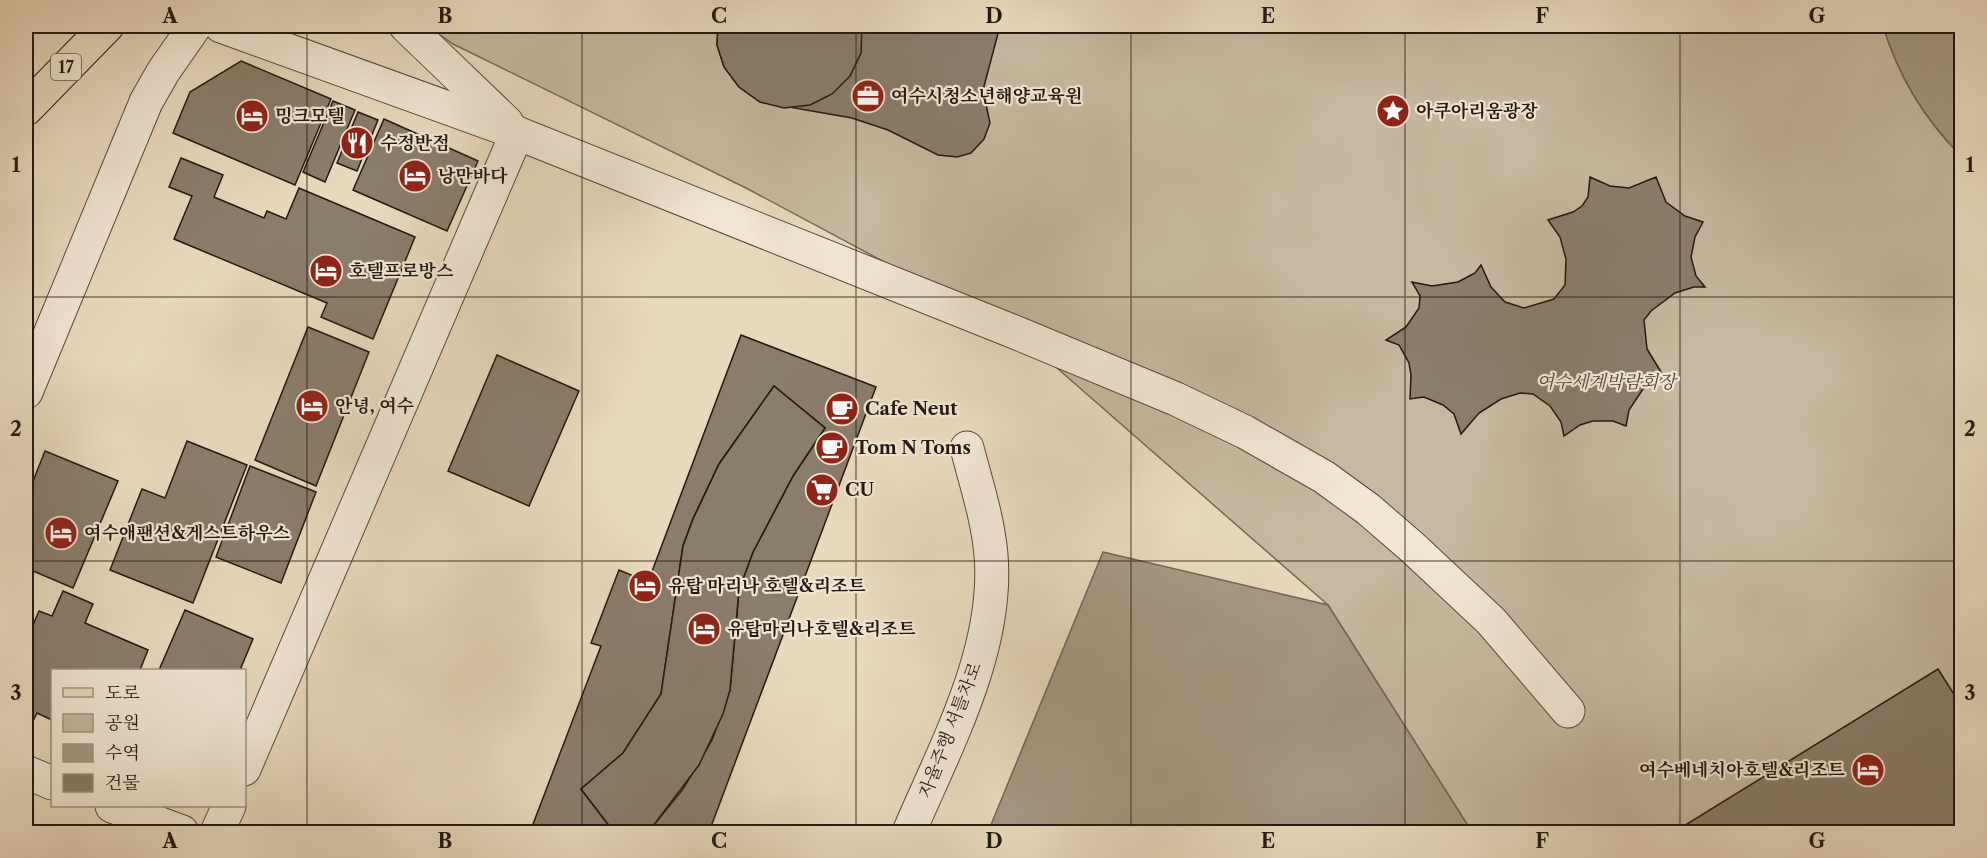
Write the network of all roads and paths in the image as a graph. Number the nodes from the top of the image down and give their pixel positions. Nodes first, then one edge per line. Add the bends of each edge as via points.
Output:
1 (107, 26) edge
2 (195, 26) edge
3 (222, 26) edge
4 (406, 26) edge
5 (26, 109) edge
6 (517, 133) junction
7 (26, 392) edge
8 (967, 448) dead end
9 (1568, 711) dead end
10 (246, 764) edge
11 (26, 772) edge
12 (51, 783) edge
13 (115, 807) edge
14 (229, 807) edge
15 (182, 832) edge
16 (217, 832) edge
17 (909, 832) edge

1 - 5 main road, 17
2 - 7 street via 146,102
3 - 6 street
4 - 6 street
6 - 9 street via 1155,390 1279,450 1368,510 1457,587 1526,658
6 - 10 street
8 - 17 street, 자율주행 셔틀차로 via 986,518 991,595 976,671
11 - 12 street
13 - 15 street
14 - 16 street

